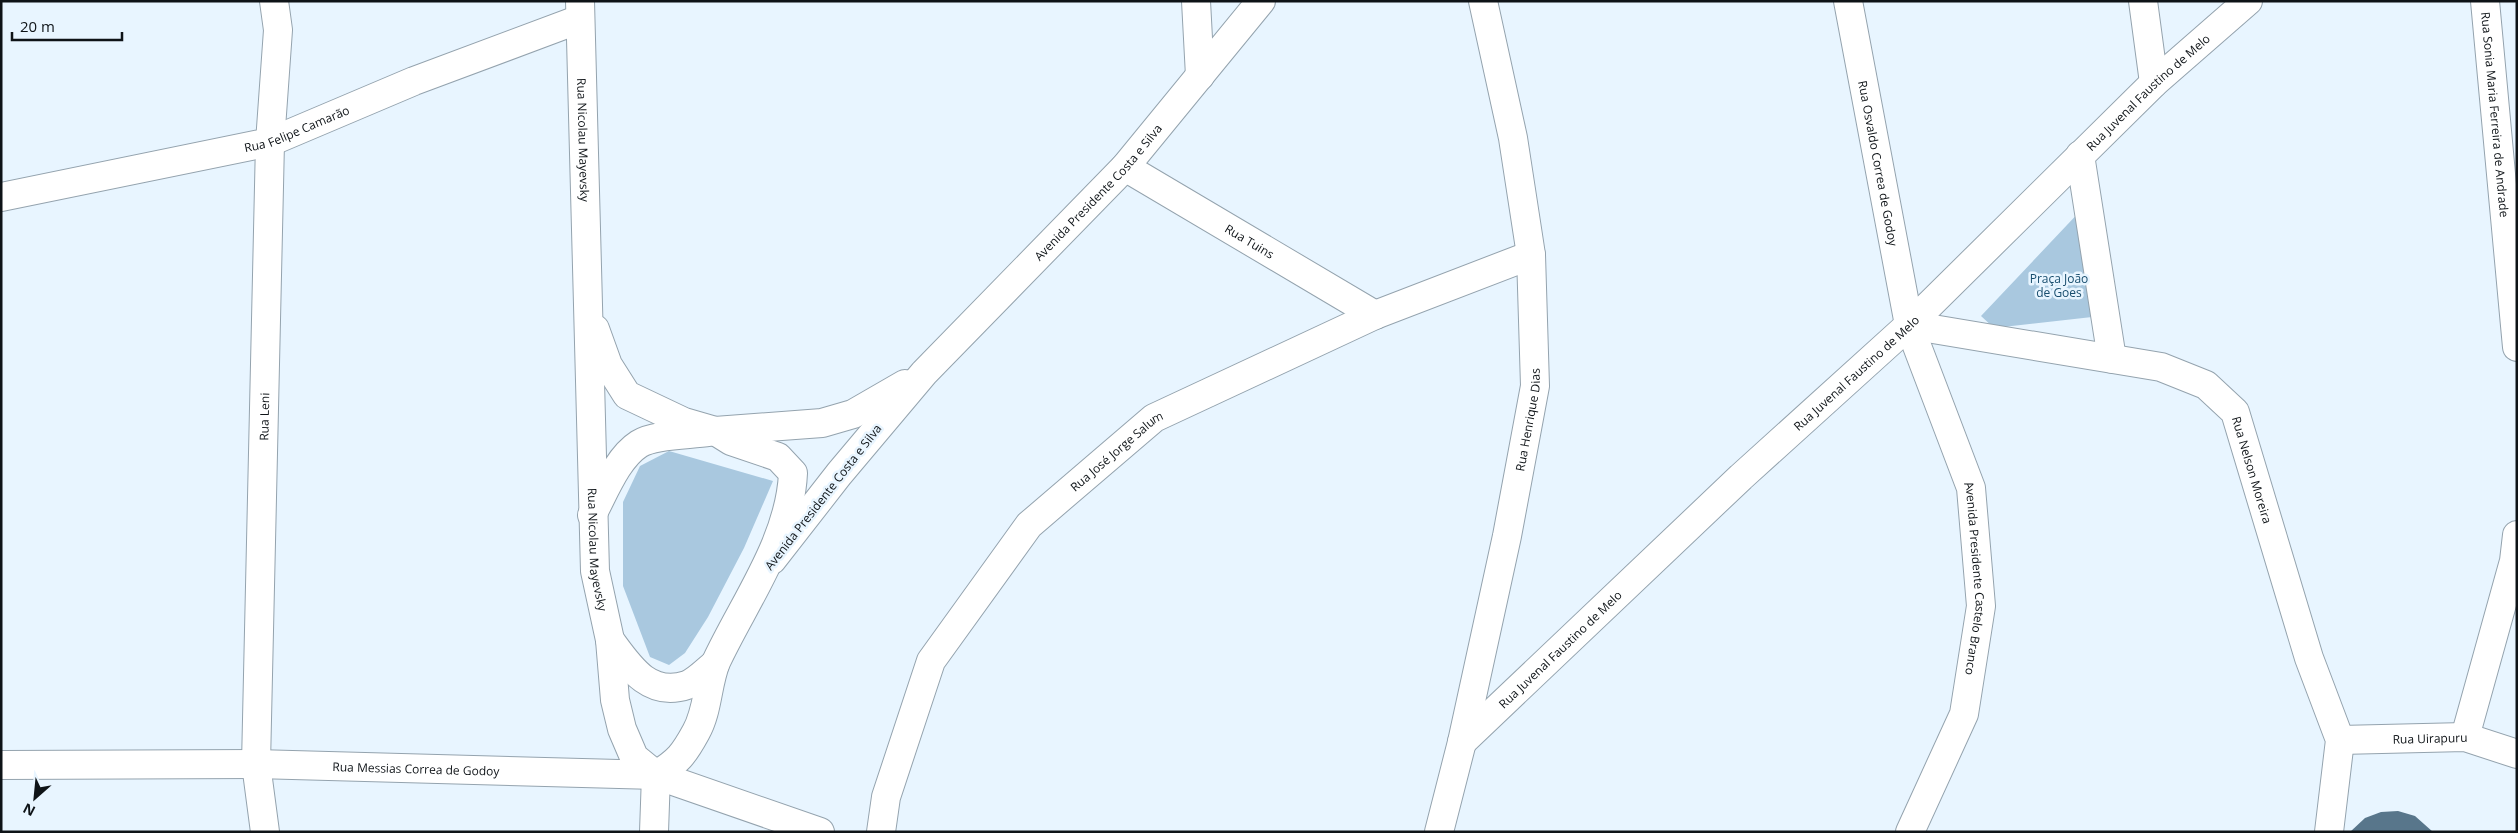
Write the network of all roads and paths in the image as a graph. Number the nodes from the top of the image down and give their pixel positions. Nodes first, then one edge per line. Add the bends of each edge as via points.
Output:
1 (274, 1) edge
2 (1196, 1) edge
3 (1261, 1) edge
4 (1483, 1) edge
5 (1848, 1) edge
6 (2143, 1) edge
7 (2248, 1) edge
8 (2485, 1) edge
9 (580, 10) edge
10 (1200, 76) junction
11 (2154, 83) junction
12 (270, 142) junction
13 (2080, 155) junction
14 (1125, 167) junction
15 (1, 197) edge
16 (1531, 254) junction
17 (587, 309) junction
18 (1375, 315) junction
19 (1909, 325) junction
20 (2517, 347) edge
21 (2112, 359) junction
22 (924, 373) junction
23 (715, 431) junction
24 (592, 516) junction
25 (2517, 535) edge
26 (762, 574) junction
27 (610, 640) junction
28 (715, 664) junction
29 (2465, 737) junction
30 (2340, 740) junction
31 (1462, 742) junction
32 (2517, 754) edge
33 (256, 764) junction
34 (1, 766) edge
35 (656, 775) junction
36 (265, 832) edge
37 (654, 832) edge
38 (820, 832) edge
39 (881, 832) edge
40 (1439, 832) edge
41 (1910, 832) edge
42 (2329, 832) edge

1 - 12 street, Rua Leni via 278,30
2 - 10 street
3 - 10 street, Avenida Presidente Costa e Silva
4 - 16 street, Rua Henrique Dias via 1513,138
5 - 19 street, Rua Osvaldo Correa de Godoy
6 - 11 street
7 - 11 street, Rua Juvenal Faustino de Melo
8 - 20 street, Rua Sonia Maria Ferreira de Andrade
9 - 12 street, Rua Felipe Camarão
9 - 17 street, Rua Nicolau Mayevsky
10 - 14 street, Avenida Presidente Costa e Silva
11 - 13 street, Rua Juvenal Faustino de Melo
12 - 15 street, Rua Felipe Camarão
12 - 33 street, Rua Leni
13 - 19 street, Rua Juvenal Faustino de Melo
13 - 21 street
14 - 18 street, Rua Tuins
14 - 22 street, Avenida Presidente Costa e Silva
16 - 18 street, Rua José Jorge Salum
16 - 31 street, Rua Henrique Dias via 1535,386 1507,536
17 - 23 street, Rua Nicolau Mayevsky via 608,365 627,395 684,422
17 - 24 street, Rua Nicolau Mayevsky
18 - 39 street, Rua José Jorge Salum via 1154,418 1029,525 931,661 886,797
19 - 21 street, Rua Nelson Moreira
19 - 31 street, Rua Juvenal Faustino de Melo via 1741,477
19 - 41 street, Avenida Presidente Castelo Branco via 1971,488 1981,606 1964,714
21 - 30 street, Rua Nelson Moreira via 2161,367 2206,385 2235,412 2309,658
22 - 23 street, Avenida Presidente Costa e Silva via 853,414 822,423
22 - 26 street, Avenida Presidente Costa e Silva via 839,474
23 - 24 street via 653,439 640,444 625,457
23 - 26 street, Avenida Presidente Costa e Silva via 731,441 778,457 792,473 792,495 785,521
24 - 27 street, Rua Nicolau Mayevsky via 595,571
25 - 29 street via 2514,561
26 - 28 street, Avenida Presidente Costa e Silva
27 - 28 street via 646,682 667,687 687,684
27 - 35 street, Rua Nicolau Mayevsky via 615,700 622,729 634,757
28 - 35 street, Avenida Presidente Costa e Silva via 698,729 678,762
29 - 30 street, Rua Uirapuru
29 - 32 street, Rua Uirapuru
30 - 42 street
31 - 40 street, Rua Henrique Dias
33 - 34 street, Rua Messias Correa de Godoy
33 - 35 street, Rua Messias Correa de Godoy
33 - 36 street, Rua Leni
35 - 37 street
35 - 38 street, Rua Messias Correa de Godoy

